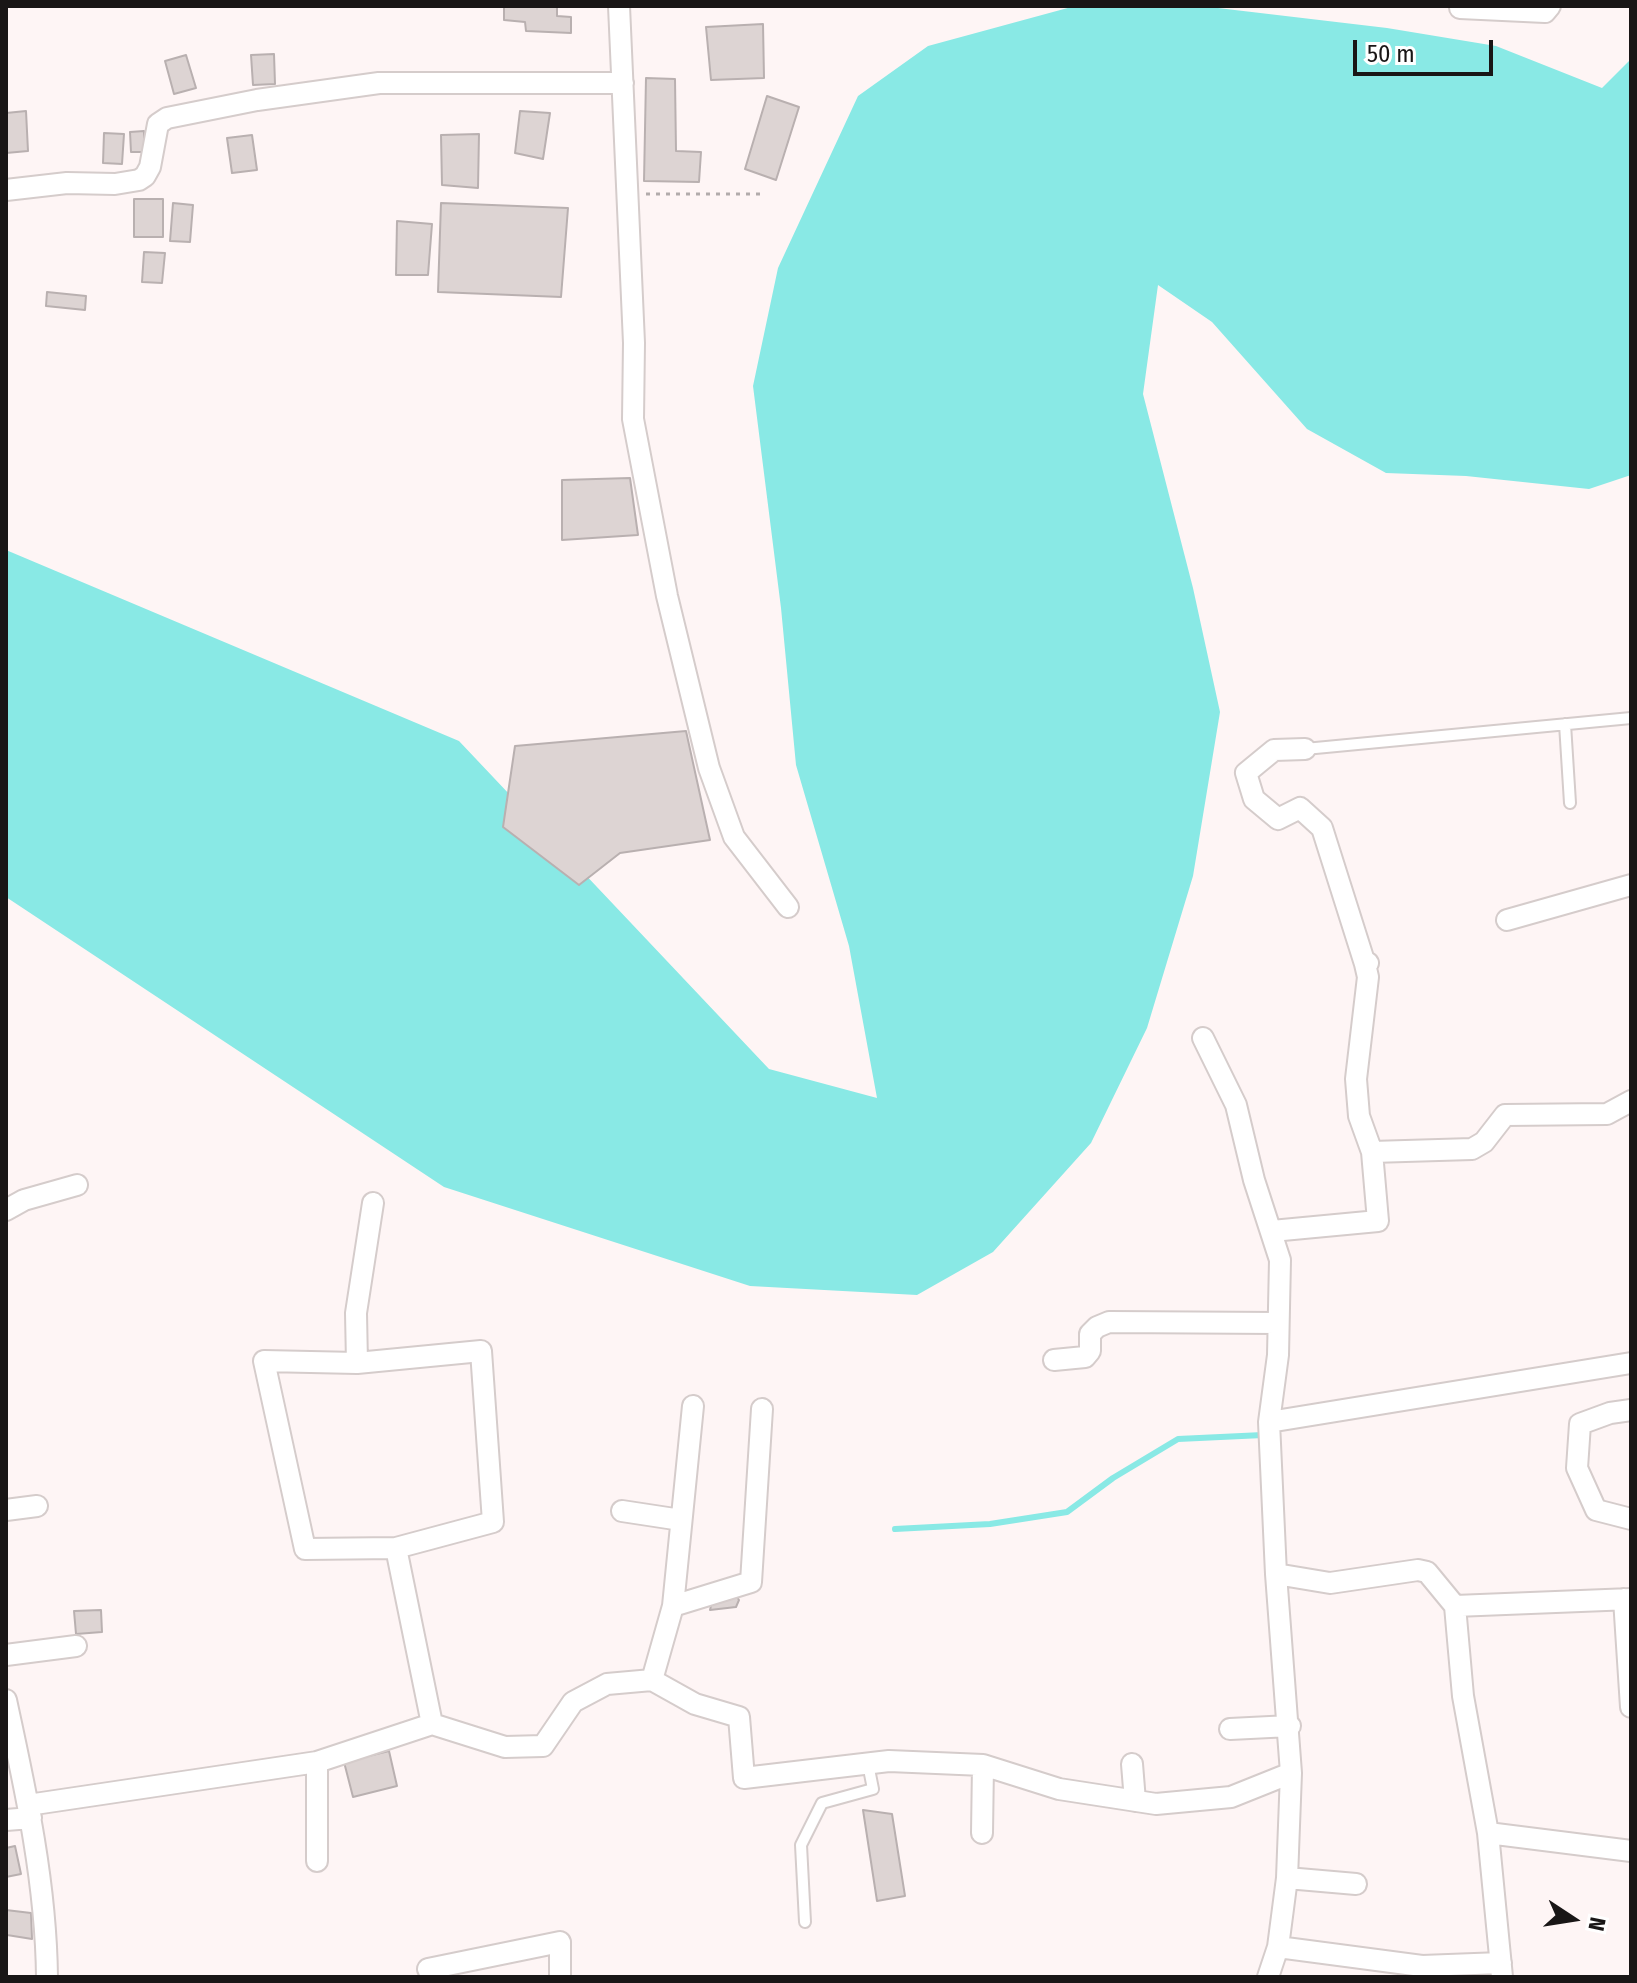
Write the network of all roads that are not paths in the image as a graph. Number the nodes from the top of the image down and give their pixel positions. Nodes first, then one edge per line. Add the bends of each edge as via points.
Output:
1 (619, 6) edge
2 (1550, 6) edge
3 (1460, 8) edge
4 (623, 83) junction
5 (6, 190) edge
6 (1631, 718) edge
7 (1565, 724) junction
8 (1305, 749) joint
9 (1570, 803) dead end
10 (1631, 885) edge
11 (788, 907) dead end
12 (1507, 920) dead end
13 (1203, 1038) dead end
14 (1631, 1101) edge
15 (1372, 1152) junction
16 (77, 1185) dead end
17 (373, 1203) dead end
18 (6, 1210) edge
19 (1272, 1231) junction
20 (1278, 1323) junction
21 (1054, 1360) dead end
22 (357, 1363) junction
23 (1631, 1363) edge
24 (693, 1406) dead end
25 (762, 1409) dead end
26 (1631, 1410) edge
27 (1269, 1422) junction
28 (37, 1506) dead end
29 (6, 1510) edge
30 (622, 1511) dead end
31 (1631, 1519) edge
32 (681, 1520) junction
33 (396, 1548) junction
34 (1276, 1574) junction
35 (1627, 1599) edge
36 (673, 1606) junction
37 (1455, 1606) junction
38 (76, 1646) dead end
39 (6, 1655) edge
40 (652, 1680) junction
41 (6, 1700) edge
42 (1631, 1707) edge
43 (432, 1724) junction
44 (1290, 1726) junction
45 (1230, 1729) dead end
46 (317, 1762) junction
47 (868, 1764) junction
48 (1132, 1764) dead end
49 (983, 1765) junction
50 (1291, 1773) junction
51 (1135, 1801) junction
52 (30, 1812) junction
53 (6, 1820) edge
54 (982, 1833) dead end
55 (1488, 1833) junction
56 (1631, 1851) edge
57 (317, 1861) dead end
58 (1287, 1878) junction
59 (1356, 1884) dead end
60 (805, 1922) dead end
61 (1278, 1947) junction
62 (428, 1969) dead end
63 (1501, 1970) edge
64 (47, 1977) edge
65 (560, 1977) edge
66 (1268, 1977) edge

1 - 4 street
2 - 3 street via 1545,12
4 - 5 street via 379,83 257,100 158,124 150,167 139,180
4 - 11 street via 633,419 677,643 709,768 734,837
6 - 7 lane
7 - 8 lane
7 - 9 lane
8 - 15 street via 1274,750 1246,773 1254,799 1278,819 1300,808 1322,828 1366,963 1356,1079 1359,1116
10 - 12 street
13 - 19 street via 1236,1105
14 - 15 street via 1607,1114 1505,1115 1472,1149
15 - 19 street via 1378,1221
16 - 18 street
17 - 22 street via 356,1313
19 - 20 street via 1280,1260
20 - 21 street via 1109,1322 1090,1334 1085,1357
20 - 27 street
22 - 33 street via 264,1361 305,1549
22 - 33 street via 481,1351 493,1522
23 - 27 street
24 - 32 street
25 - 36 street via 751,1582
26 - 31 street via 1580,1424 1577,1468 1596,1510
27 - 34 street
28 - 29 street
30 - 32 street
32 - 36 street
33 - 43 street
34 - 37 street via 1330,1583 1418,1570 1427,1572
34 - 44 street
35 - 37 street
35 - 42 street
36 - 40 street
37 - 55 street via 1463,1696
38 - 39 street
40 - 43 street via 607,1684 573,1702 543,1746 505,1747
40 - 47 street via 695,1704 739,1717 744,1778
41 - 52 street
43 - 46 street
44 - 45 street
44 - 50 street
46 - 52 street
46 - 57 street
47 - 49 street
47 - 60 lane via 873,1789 822,1803 801,1845
48 - 51 street
49 - 51 street via 1059,1789
49 - 54 street
50 - 51 street via 1231,1797
50 - 58 street
52 - 53 street
52 - 64 street
55 - 56 street
55 - 63 street
58 - 59 street
58 - 61 street
61 - 63 street via 1422,1966
61 - 66 street
62 - 65 street via 560,1942

